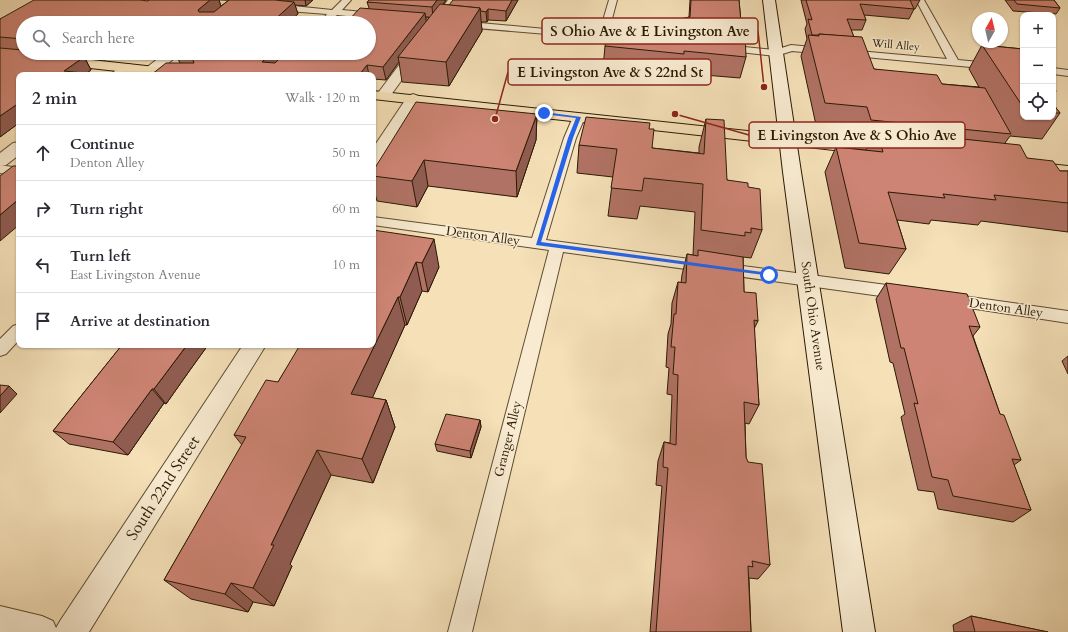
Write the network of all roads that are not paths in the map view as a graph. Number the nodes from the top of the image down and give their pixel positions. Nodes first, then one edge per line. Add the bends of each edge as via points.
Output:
1 (194, 0) edge
2 (347, 0) edge
3 (454, 0) edge
4 (613, 0) edge
5 (769, 0) edge
6 (920, 0) edge
7 (237, 2) edge
8 (222, 13) edge
9 (334, 13) junction
10 (331, 16) edge
11 (370, 16) edge
12 (376, 16) edge
13 (382, 17) edge
14 (398, 18) edge
15 (437, 22) junction
16 (602, 37) junction
17 (642, 41) edge
18 (712, 47) edge
19 (776, 53) junction
20 (0, 54) edge
21 (16, 56) edge
22 (43, 60) edge
23 (164, 60) edge
24 (954, 62) junction
25 (1020, 68) edge
26 (122, 71) edge
27 (151, 71) junction
28 (1056, 71) edge
29 (161, 72) edge
30 (1068, 73) edge
31 (378, 95) edge
32 (413, 99) junction
33 (579, 117) junction
34 (788, 140) junction
35 (16, 149) edge
36 (910, 153) edge
37 (376, 157) edge
38 (0, 161) edge
39 (1013, 165) edge
40 (0, 169) edge
41 (1068, 171) edge
42 (16, 172) edge
43 (376, 221) edge
44 (538, 243) junction
45 (557, 246) junction
46 (807, 280) junction
47 (918, 296) edge
48 (934, 298) edge
49 (1068, 317) edge
50 (16, 333) edge
51 (253, 348) edge
52 (0, 349) edge
53 (0, 622) edge
54 (42, 632) edge
55 (71, 632) edge
56 (460, 632) edge
57 (859, 632) edge

1 - 7 lane
2 - 9 lane
3 - 15 street
4 - 16 lane
5 - 19 street, South Ohio Avenue
6 - 24 lane
7 - 8 street
7 - 9 lane
9 - 10 lane
9 - 11 lane
12 - 13 lane
14 - 15 lane
15 - 16 lane
15 - 31 street
16 - 17 lane
18 - 19 lane, Will Alley
19 - 24 lane, Will Alley via 791,48
19 - 34 street, South Ohio Avenue
20 - 21 main road
22 - 26 main road
23 - 27 street
24 - 25 lane, Will Alley
26 - 27 main road
27 - 29 main road
28 - 30 lane
31 - 32 main road
32 - 33 main road
32 - 37 street
33 - 34 main road
33 - 44 lane via 570,138
34 - 36 main road
34 - 46 street, South Ohio Avenue
35 - 38 street
39 - 41 main road
40 - 42 lane
43 - 44 lane, Denton Alley
44 - 45 lane, Denton Alley
45 - 46 lane, Denton Alley
45 - 56 lane, Granger Alley
46 - 47 lane, Denton Alley
46 - 57 street, South Ohio Avenue
48 - 49 lane, Denton Alley
50 - 52 lane
51 - 55 street, South 22nd Street
53 - 54 street

